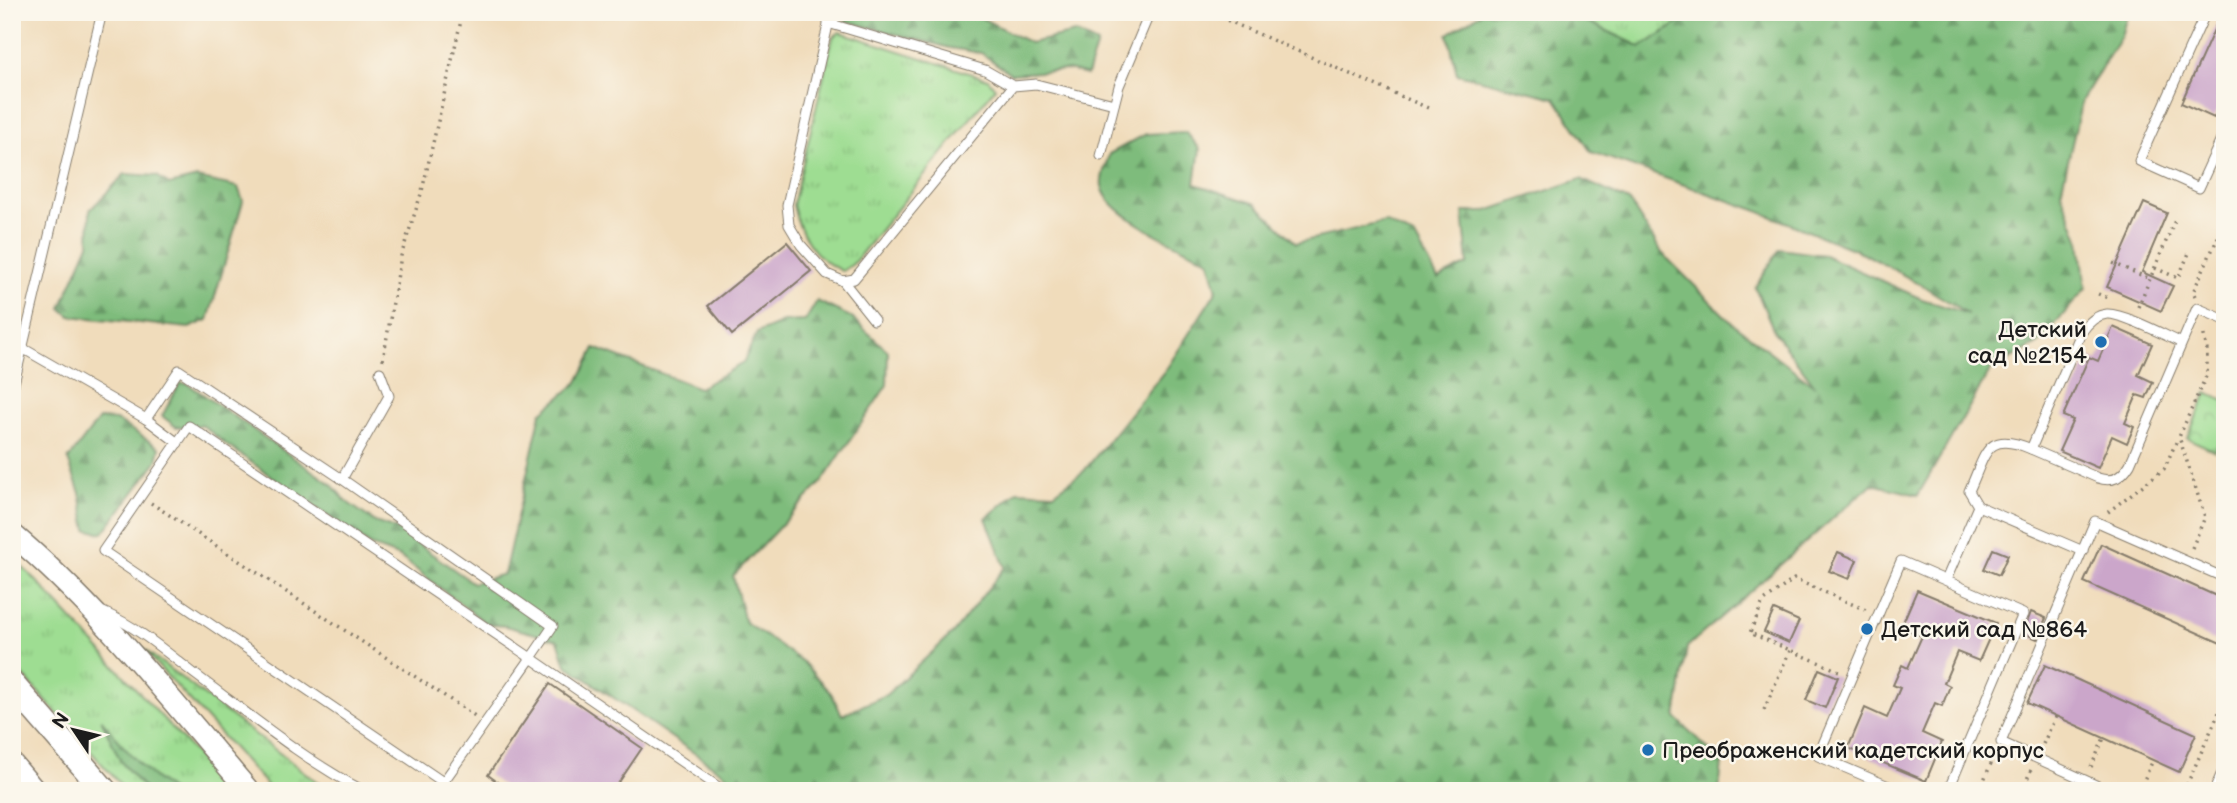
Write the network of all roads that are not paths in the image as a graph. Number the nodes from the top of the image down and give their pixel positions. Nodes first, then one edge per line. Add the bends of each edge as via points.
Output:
1 (103, 12) edge
2 (831, 12) edge
3 (1150, 12) edge
4 (2206, 12) edge
5 (828, 23) junction
6 (1013, 86) junction
7 (1114, 104) junction
8 (2225, 131) edge
9 (1101, 156) dead end
10 (843, 281) junction
11 (874, 320) dead end
12 (2225, 320) edge
13 (2182, 343) junction
14 (24, 349) junction
15 (380, 372) road end
16 (12, 392) edge
17 (146, 419) junction
18 (178, 443) junction
19 (2031, 449) junction
20 (342, 479) junction
21 (1978, 506) junction
22 (12, 534) edge
23 (2083, 551) junction
24 (2225, 578) edge
25 (1946, 580) junction
26 (88, 606) junction
27 (531, 658) junction
28 (12, 684) edge
29 (12, 766) edge
30 (2225, 777) edge
31 (443, 782) junction
32 (33, 791) edge
33 (105, 791) edge
34 (249, 791) edge
35 (364, 791) edge
36 (438, 791) edge
37 (724, 791) edge
38 (1900, 791) edge
39 (1948, 791) edge
40 (2109, 791) edge
41 (2219, 791) edge

1 - 14 lane
2 - 5 lane
3 - 7 lane
4 - 8 lane via 2138,161 2199,188
5 - 6 lane via 985,70
5 - 10 lane via 787,205 789,225 801,245 827,274
6 - 7 lane via 1036,84
6 - 10 lane via 854,279
7 - 9 lane
10 - 11 lane
12 - 13 lane via 2197,308
13 - 19 lane via 2108,314 2087,324
13 - 19 lane via 2125,473 2106,481
14 - 16 lane
14 - 17 lane
15 - 20 lane via 389,396
17 - 18 lane
17 - 20 lane via 179,370
18 - 27 lane via 189,426
18 - 31 lane via 103,551
19 - 21 lane via 2005,440 1989,448 1969,492
20 - 27 lane via 553,626
21 - 23 lane
21 - 25 lane
22 - 26 street
23 - 24 lane via 2095,522
23 - 40 lane via 2001,742
25 - 38 lane via 1900,561 1818,755
25 - 39 lane via 2023,614
26 - 34 street
26 - 35 lane via 129,624 262,725
27 - 31 lane
27 - 37 lane
28 - 33 main road
29 - 32 main road
30 - 41 street
31 - 36 lane

